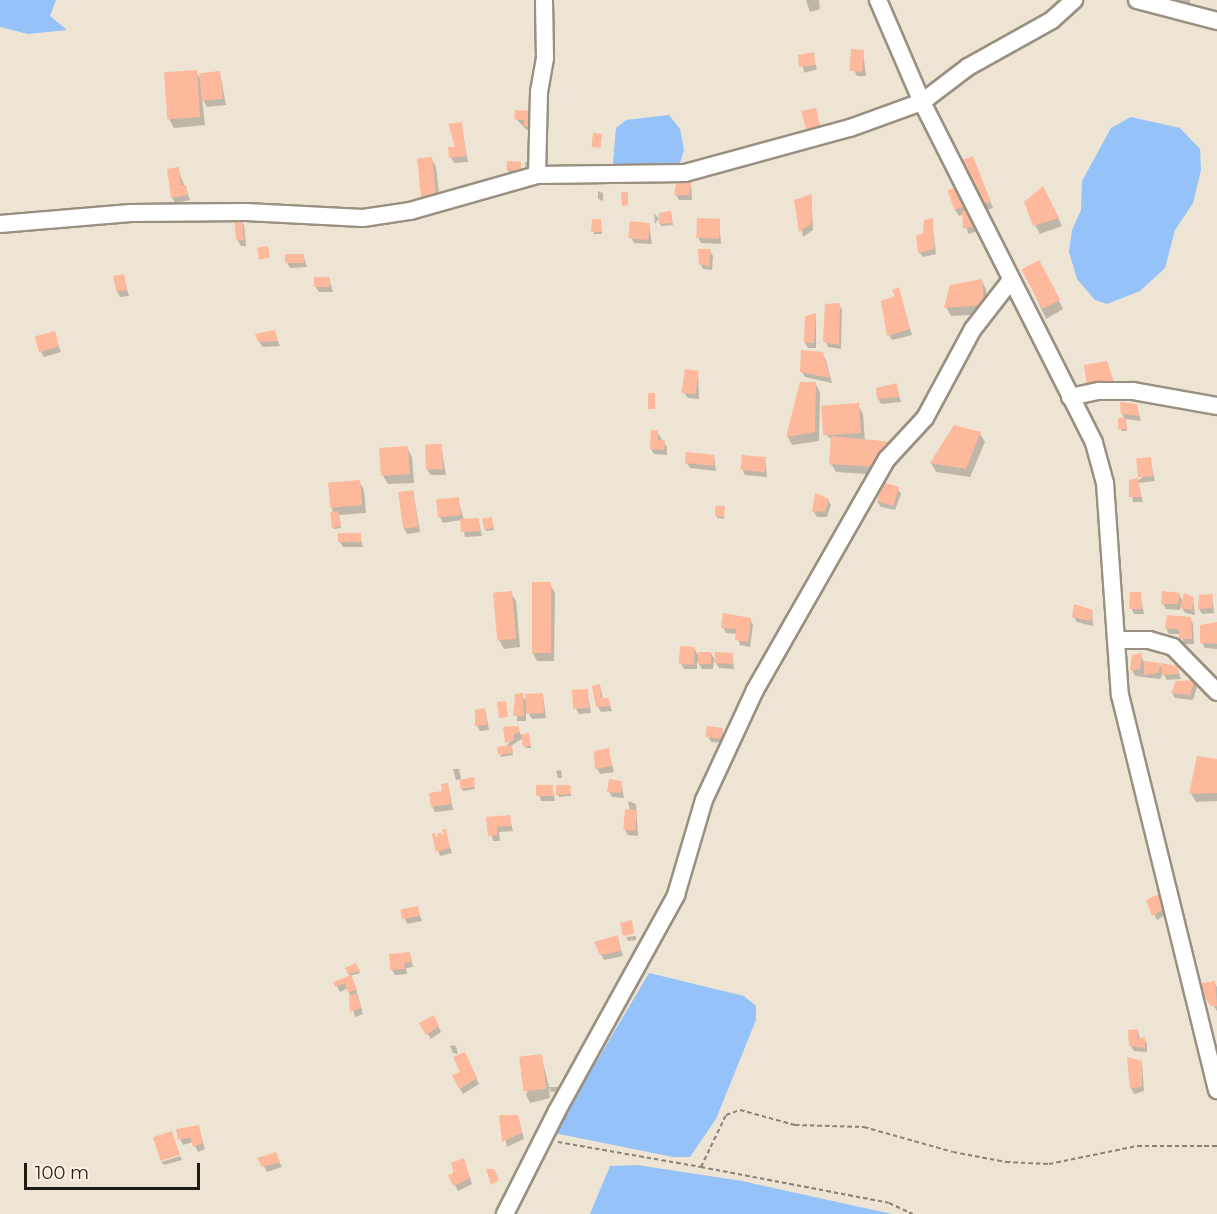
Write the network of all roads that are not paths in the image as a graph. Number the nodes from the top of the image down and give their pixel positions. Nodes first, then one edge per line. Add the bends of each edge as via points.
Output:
1 (544, 0) edge
2 (878, 0) edge
3 (1074, 0) edge
4 (1137, 0) edge
5 (1217, 21) edge
6 (922, 102) junction
7 (537, 175) junction
8 (0, 224) edge
9 (1011, 280) junction
10 (1070, 397) junction
11 (1217, 406) edge
12 (1117, 640) junction
13 (1217, 692) edge
14 (1217, 1090) edge
15 (505, 1214) edge

1 - 7 street via 545,58 539,92
2 - 6 street
3 - 6 street via 1053,20 968,67
4 - 5 street
6 - 7 street via 850,129 685,172
6 - 9 street
7 - 8 street via 410,211 363,218 246,212 131,213
9 - 10 street
9 - 15 street via 973,329 925,418 886,459 755,690 704,800 676,895
10 - 11 street via 1099,391 1133,391
10 - 12 street via 1094,443 1105,483
12 - 13 street via 1149,640 1173,647
12 - 14 street via 1120,695 1136,771

